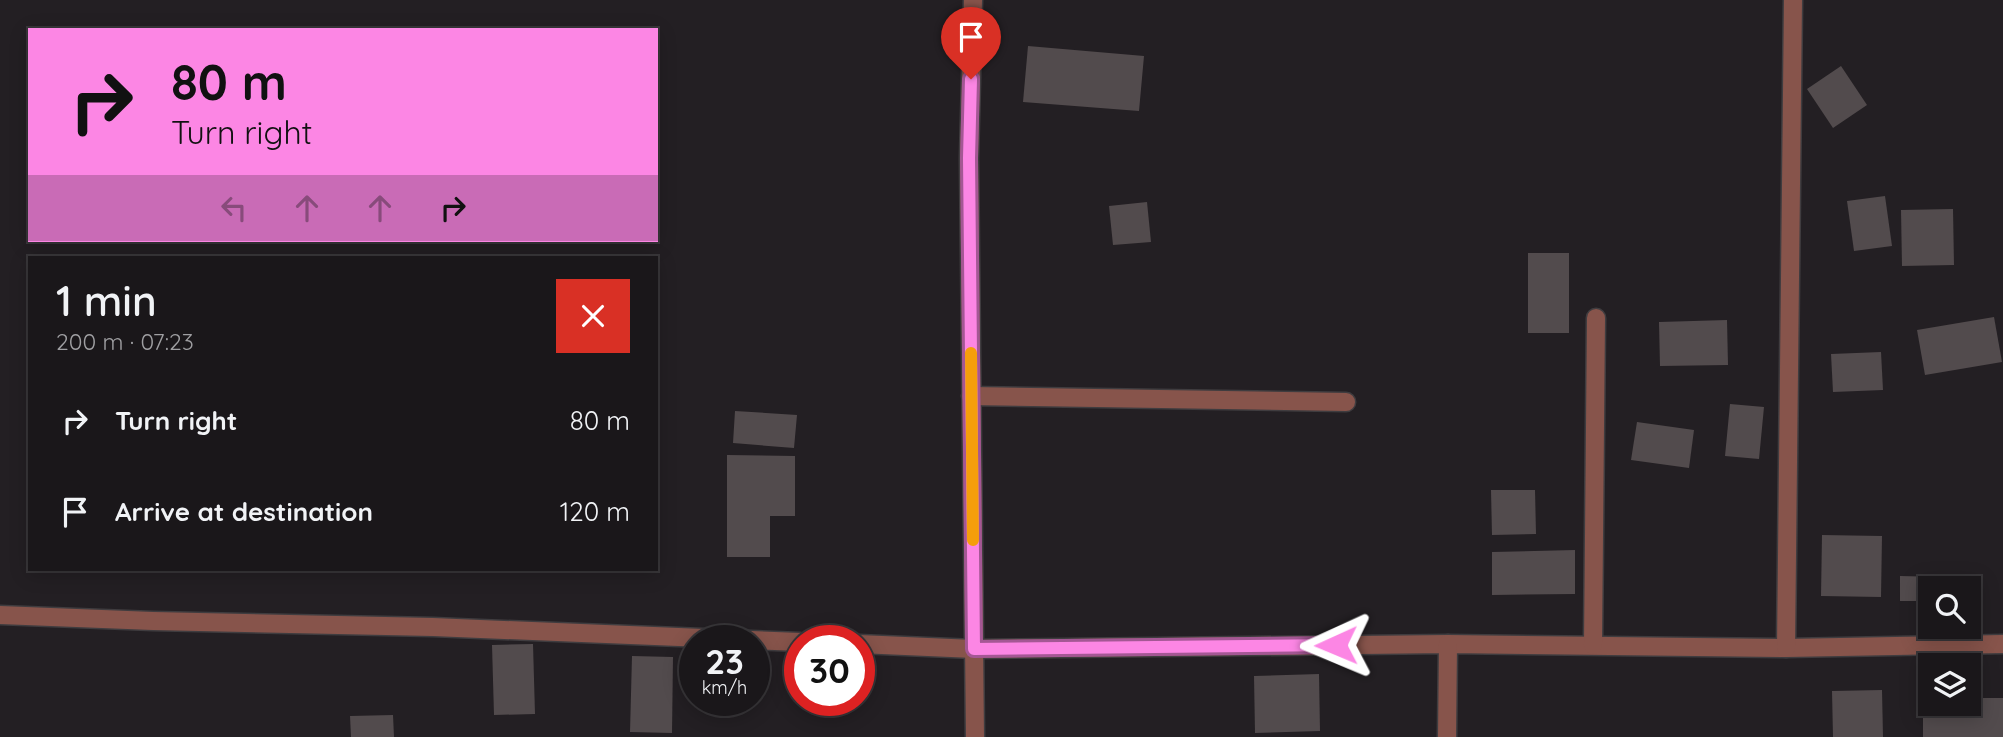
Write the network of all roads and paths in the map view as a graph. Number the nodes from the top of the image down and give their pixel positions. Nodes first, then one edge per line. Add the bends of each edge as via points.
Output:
1 (973, 0) edge
2 (1793, 0) edge
3 (1596, 318) dead end
4 (971, 396) junction
5 (1346, 402) dead end
6 (0, 615) edge
7 (784, 641) edge
8 (1448, 644) junction
9 (2003, 644) edge
10 (875, 645) edge
11 (1593, 645) junction
12 (1786, 648) junction
13 (974, 649) junction
14 (975, 737) edge
15 (1447, 737) edge

1 - 4 street
2 - 12 street
3 - 11 street
4 - 5 street
4 - 13 street
6 - 7 street
8 - 11 street
8 - 13 street
8 - 15 street
9 - 12 street
10 - 13 street
11 - 12 street
13 - 14 street

